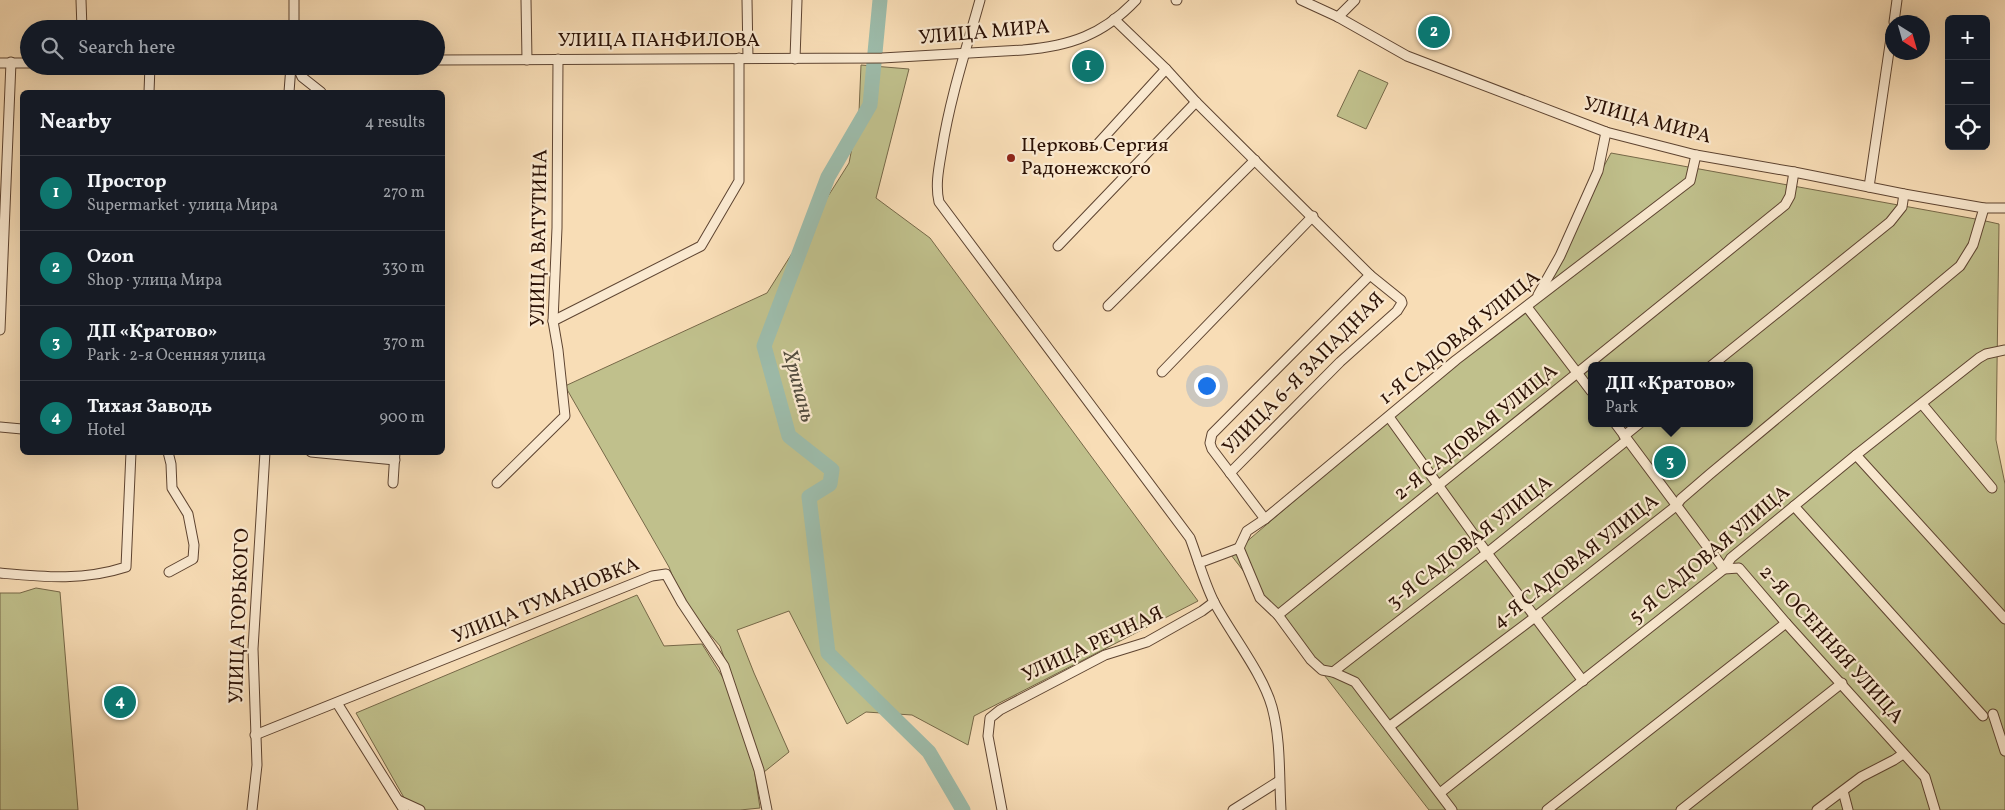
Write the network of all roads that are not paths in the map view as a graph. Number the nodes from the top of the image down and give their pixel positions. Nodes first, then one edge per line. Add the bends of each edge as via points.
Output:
1 (81, 0) edge
2 (294, 0) edge
3 (526, 0) edge
4 (747, 0) edge
5 (797, 0) edge
6 (980, 0) edge
7 (1136, 0) edge
8 (1301, 0) edge
9 (1355, 0) edge
10 (1897, 0) edge
11 (1895, 15) edge
12 (1338, 17) junction
13 (1114, 19) junction
14 (82, 20) edge
15 (294, 20) edge
16 (964, 54) junction
17 (743, 58) junction
18 (882, 58) joint
19 (795, 59) junction
20 (445, 60) edge
21 (527, 60) junction
22 (558, 60) junction
23 (1888, 60) edge
24 (11, 62) junction
25 (20, 62) edge
26 (0, 63) edge
27 (1166, 69) junction
28 (150, 75) edge
29 (290, 75) edge
30 (301, 75) edge
31 (149, 90) edge
32 (289, 90) edge
33 (318, 90) edge
34 (1196, 102) junction
35 (1606, 132) junction
36 (1096, 147) dead end
37 (1696, 155) junction
38 (1255, 160) junction
39 (1794, 172) junction
40 (1869, 187) junction
41 (1904, 194) junction
42 (1984, 208) junction
43 (2005, 208) edge
44 (1313, 216) junction
45 (1058, 246) dead end
46 (1370, 275) junction
47 (1535, 300) junction
48 (1108, 306) dead end
49 (1527, 307) junction
50 (553, 322) junction
51 (0, 330) edge
52 (2005, 350) edge
53 (1591, 362) edge
54 (1716, 362) edge
55 (1588, 364) edge
56 (1162, 372) dead end
57 (1577, 373) junction
58 (1588, 388) edge
59 (1922, 404) junction
60 (1388, 417) junction
61 (0, 427) edge
62 (1618, 427) edge
63 (1636, 427) edge
64 (20, 429) edge
65 (1626, 438) junction
66 (131, 455) edge
67 (169, 455) edge
68 (265, 455) edge
69 (374, 455) edge
70 (1856, 455) junction
71 (395, 456) edge
72 (1230, 473) junction
73 (393, 483) dead end
74 (497, 483) dead end
75 (1438, 487) junction
76 (1992, 488) dead end
77 (1676, 506) junction
78 (1794, 506) junction
79 (1265, 519) junction
80 (1239, 548) junction
81 (1487, 553) junction
82 (1199, 563) junction
83 (1724, 569) junction
84 (169, 572) dead end
85 (0, 573) edge
86 (1214, 602) junction
87 (1278, 615) junction
88 (1535, 617) junction
89 (2005, 619) edge
90 (1786, 623) junction
91 (1333, 672) junction
92 (1584, 681) junction
93 (1842, 684) junction
94 (337, 704) junction
95 (1993, 714) dead end
96 (1982, 716) dead end
97 (1390, 726) junction
98 (255, 735) junction
99 (2005, 751) edge
100 (1903, 754) junction
101 (1279, 781) junction
102 (1842, 791) junction
103 (1440, 793) junction
104 (398, 800) junction
105 (252, 810) edge
106 (404, 810) edge
107 (420, 810) edge
108 (767, 810) edge
109 (1002, 810) edge
110 (1233, 810) edge
111 (1281, 810) edge
112 (1452, 810) edge
113 (1547, 810) edge
114 (1681, 810) edge
115 (1817, 810) edge
116 (1848, 810) edge
117 (1935, 810) edge

1 - 14 street
2 - 15 street
3 - 21 street
4 - 17 street
5 - 19 street
6 - 16 street
7 - 13 street, УЛИЦА МИРА
8 - 12 street, УЛИЦА МИРА
9 - 12 street
10 - 11 street
12 - 35 street, УЛИЦА МИРА via 1407,56
13 - 16 street, УЛИЦА МИРА via 1084,38 1042,49
13 - 27 street
16 - 18 street, УЛИЦА МИРА
16 - 82 street via 938,172 940,202 1190,538
17 - 19 street, УЛИЦА ПАНФИЛОВА
17 - 22 street, УЛИЦА ПАНФИЛОВА
17 - 50 street via 739,181 701,246
18 - 19 street, УЛИЦА ПАНФИЛОВА
20 - 21 street, УЛИЦА ПАНФИЛОВА
21 - 22 street, УЛИЦА ПАНФИЛОВА
22 - 50 street, УЛИЦА ВАТУТИНА
23 - 40 street
24 - 25 street
24 - 26 street
24 - 51 street
27 - 34 street
27 - 36 street
28 - 31 street
29 - 32 street
30 - 33 street
34 - 38 street
34 - 45 street
35 - 37 street, УЛИЦА МИРА
35 - 47 street via 1598,171 1560,256
37 - 39 street, УЛИЦА МИРА
37 - 47 street, 1-Я САДОВАЯ УЛИЦА via 1690,181
38 - 44 street
38 - 48 street
39 - 40 street, УЛИЦА МИРА
39 - 53 street, 2-Я САДОВАЯ УЛИЦА via 1785,205
40 - 41 street, УЛИЦА МИРА
41 - 42 street, УЛИЦА МИРА
41 - 54 street via 1902,207 1890,222
42 - 43 street, УЛИЦА МИРА
42 - 77 street, 4-Я САДОВАЯ УЛИЦА via 1973,245 1960,266
44 - 46 street
44 - 56 street
46 - 72 street via 1212,434 1212,449
46 - 72 street, УЛИЦА 6-Я ЗАПАДНАЯ via 1401,300 1397,311 1340,362
47 - 49 street, 1-Я САДОВАЯ УЛИЦА
49 - 57 street
49 - 60 street, 1-Я САДОВАЯ УЛИЦА
50 - 74 street, УЛИЦА ВАТУТИНА via 566,416
52 - 59 street, 5-Я САДОВАЯ УЛИЦА via 1979,358
55 - 57 street, 2-Я САДОВАЯ УЛИЦА
57 - 58 street
57 - 75 street, 2-Я САДОВАЯ УЛИЦА
59 - 70 street, 5-Я САДОВАЯ УЛИЦА
59 - 76 street
60 - 75 street
60 - 79 street, 1-Я САДОВАЯ УЛИЦА
61 - 64 street
62 - 65 street
63 - 65 street, 3-Я САДОВАЯ УЛИЦА
65 - 77 street
65 - 81 street, 3-Я САДОВАЯ УЛИЦА
66 - 85 street via 126,567 78,578
67 - 84 street via 172,488 188,514 194,545 194,559
68 - 98 street, УЛИЦА ГОРЬКОГО via 253,649
69 - 71 street
70 - 78 street, 5-Я САДОВАЯ УЛИЦА
70 - 89 street
71 - 73 street
72 - 79 street
75 - 81 street
75 - 87 street, 2-Я САДОВАЯ УЛИЦА
77 - 83 street
77 - 88 street, 4-Я САДОВАЯ УЛИЦА
78 - 83 street, 5-Я САДОВАЯ УЛИЦА via 1731,558
78 - 96 street
79 - 80 street, 1-Я САДОВАЯ УЛИЦА via 1248,531
80 - 82 street
80 - 87 street via 1260,598
81 - 88 street
81 - 91 street, 3-Я САДОВАЯ УЛИЦА
82 - 86 street
83 - 90 street, 2-Я ОСЕННЯЯ УЛИЦА via 1739,568
83 - 92 street, 5-Я САДОВАЯ УЛИЦА
86 - 101 street via 1272,706
86 - 109 street, УЛИЦА РЕЧНАЯ via 1148,642 1105,655 990,718 988,736
87 - 91 street via 1311,660 1322,670
88 - 92 street
88 - 97 street, 4-Я САДОВАЯ УЛИЦА
90 - 93 street, 2-Я ОСЕННЯЯ УЛИЦА
90 - 113 street
91 - 97 street via 1355,682
92 - 103 street, 5-Я САДОВАЯ УЛИЦА
93 - 100 street, 2-Я ОСЕННЯЯ УЛИЦА
93 - 114 street
94 - 98 street, УЛИЦА ТУМАНОВКА
94 - 104 street
94 - 108 street, УЛИЦА ТУМАНОВКА via 652,576 666,574 724,666 759,770
95 - 99 street
97 - 103 street
98 - 105 street, УЛИЦА ГОРЬКОГО via 257,766
100 - 102 street
100 - 117 street, 2-Я ОСЕННЯЯ УЛИЦА via 1925,776
101 - 110 street
101 - 111 street
102 - 115 street
102 - 116 street
103 - 112 street
104 - 106 street
104 - 107 street

